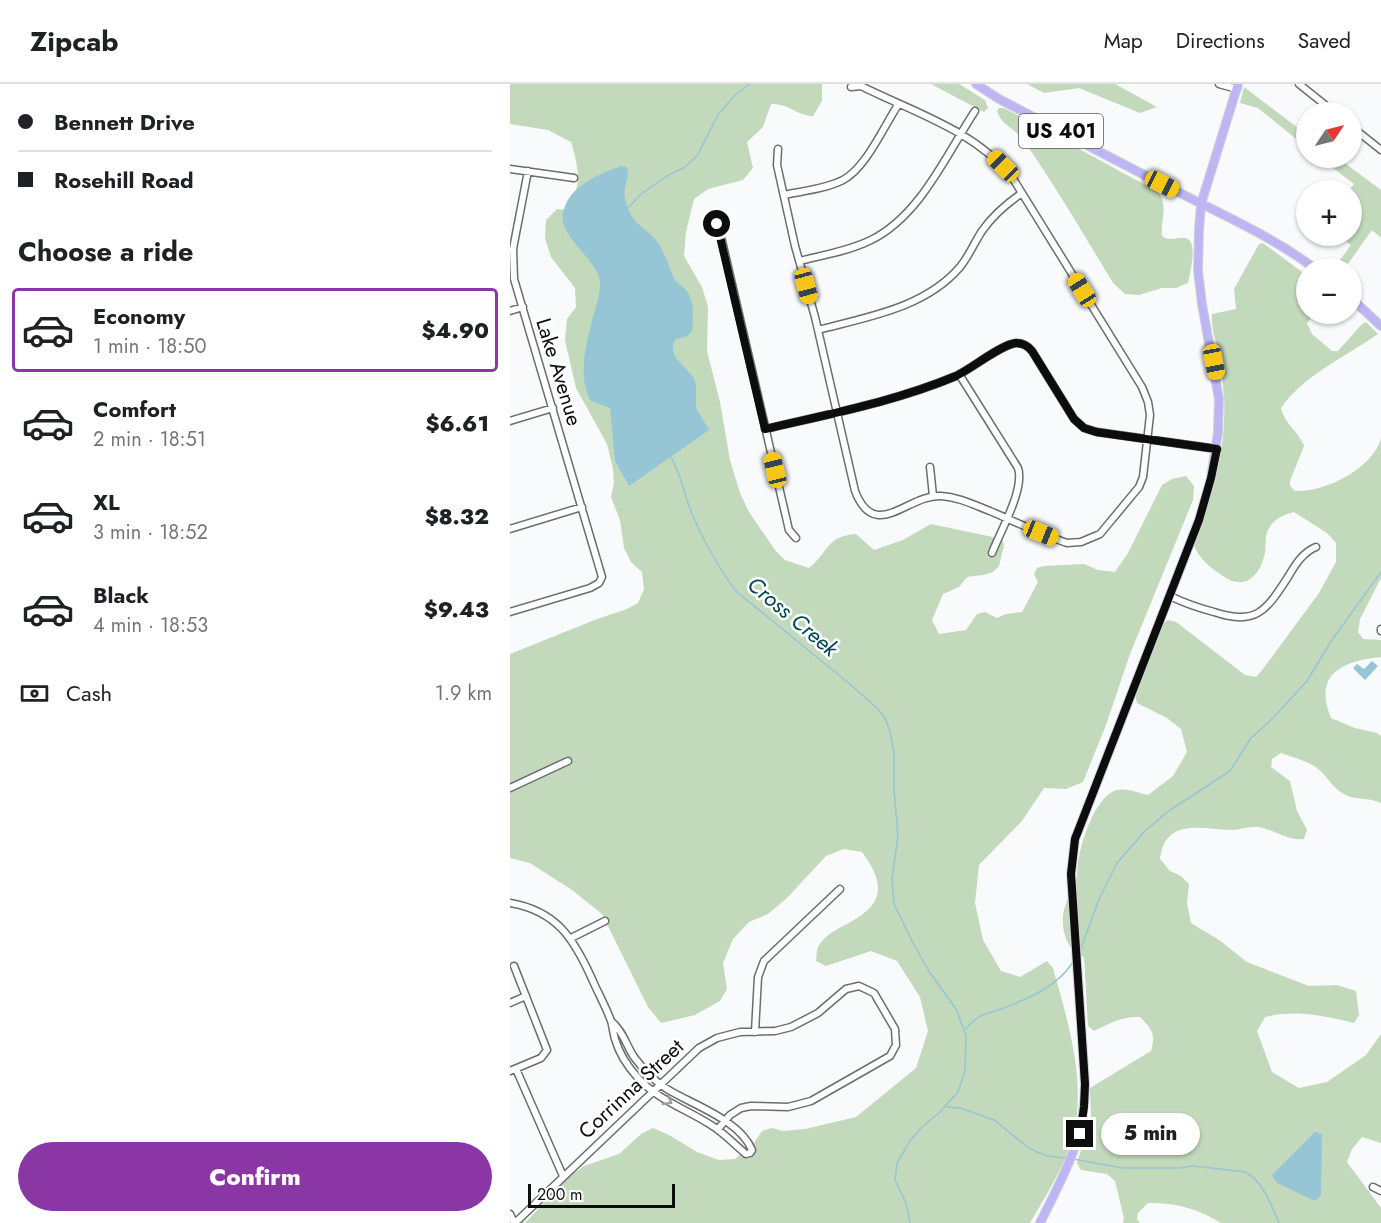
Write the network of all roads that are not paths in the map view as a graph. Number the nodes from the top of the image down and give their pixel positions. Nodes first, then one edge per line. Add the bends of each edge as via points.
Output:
1 (976, 84) edge
2 (1219, 84) edge
3 (1299, 84) edge
4 (851, 87) dead end
5 (988, 87) edge
6 (1237, 87) edge
7 (1322, 102) edge
8 (898, 105) junction
9 (975, 111) dead end
10 (960, 134) junction
11 (1362, 135) edge
12 (778, 149) dead end
13 (1381, 150) edge
14 (510, 169) edge
15 (528, 171) junction
16 (574, 177) dead end
17 (1022, 193) junction
18 (784, 195) junction
19 (1201, 204) junction
20 (717, 224) dead end
21 (512, 241) edge
22 (1299, 258) edge
23 (800, 261) junction
24 (522, 307) junction
25 (1362, 308) edge
26 (510, 311) edge
27 (1381, 326) edge
28 (818, 330) junction
29 (959, 374) junction
30 (553, 408) junction
31 (837, 412) junction
32 (510, 421) edge
33 (765, 429) junction
34 (1148, 439) junction
35 (1217, 449) junction
36 (930, 467) dead end
37 (933, 496) junction
38 (582, 507) junction
39 (1006, 518) junction
40 (510, 529) edge
41 (796, 537) dead end
42 (1316, 547) dead end
43 (992, 553) dead end
44 (1170, 596) junction
45 (510, 612) edge
46 (568, 761) dead end
47 (510, 789) edge
48 (840, 889) dead end
49 (510, 903) edge
50 (605, 921) dead end
51 (571, 938) junction
52 (514, 966) dead end
53 (526, 996) junction
54 (510, 1003) edge
55 (612, 1022) junction
56 (755, 1032) junction
57 (513, 1070) edge
58 (660, 1084) junction
59 (652, 1091) junction
60 (725, 1121) junction
61 (718, 1130) junction
62 (563, 1176) junction
63 (1373, 1187) dead end
64 (1381, 1191) edge
65 (510, 1214) edge
66 (514, 1223) edge
67 (1040, 1223) edge

1 - 5 main road, US 401
2 - 6 street
3 - 7 street
4 - 8 street via 861,86
5 - 19 main road, US 401
6 - 19 main road
8 - 10 street
8 - 18 street via 852,173 835,183
9 - 10 street
10 - 17 street via 994,156
10 - 23 street via 914,208 899,222 858,245
11 - 13 street
12 - 18 street via 777,165
14 - 15 street
15 - 16 street
15 - 21 street, Lake Avenue
17 - 28 street via 993,216 963,264 933,291 890,310
17 - 34 street via 1142,387 1149,409
18 - 23 street
19 - 22 main road, US 401 via 1263,234
19 - 35 main road via 1198,271 1219,399
20 - 33 street
21 - 24 street, Lake Avenue via 512,269
23 - 28 street
24 - 26 street
24 - 30 street, Lake Avenue
25 - 27 main road
28 - 31 street
29 - 31 street via 896,398
29 - 34 street via 1008,345 1024,345 1032,351 1078,424 1096,432
29 - 39 street via 1019,471 1020,485
30 - 32 street
30 - 38 street, Lake Avenue
31 - 33 street
31 - 37 street via 855,491 863,506 887,516
33 - 41 street via 789,530
34 - 35 street
34 - 39 street via 1139,487 1100,534 1067,543
35 - 44 main road via 1205,501
36 - 37 street
37 - 39 street via 961,500
38 - 40 street
38 - 45 street, Lake Avenue via 601,580 590,588
39 - 43 street
42 - 44 street via 1298,562 1272,601 1250,617 1232,618
44 - 67 main road via 1075,839 1071,874 1084,1107 1076,1147
46 - 47 street
48 - 56 street via 764,961 758,977
49 - 51 street via 544,914
50 - 51 street
51 - 55 street
52 - 53 street
53 - 54 street
53 - 57 street via 547,1050 541,1058
55 - 58 street via 642,1067
55 - 59 street via 622,1055
56 - 58 street, Corrinna Street via 740,1032 708,1042
56 - 60 street, Corrinna Street via 800,1023 846,989 859,986 876,996 897,1038 890,1056 811,1101 788,1107 747,1106
57 - 62 street
58 - 59 street, Corrinna Street
58 - 60 street
59 -> 61 street
59 - 62 street, Corrinna Street
60 - 61 street, Corrinna Street
60 - 61 street via 747,1141 750,1153 746,1154
62 - 66 street, Corrinna Street
63 - 64 street
65 - 66 street

